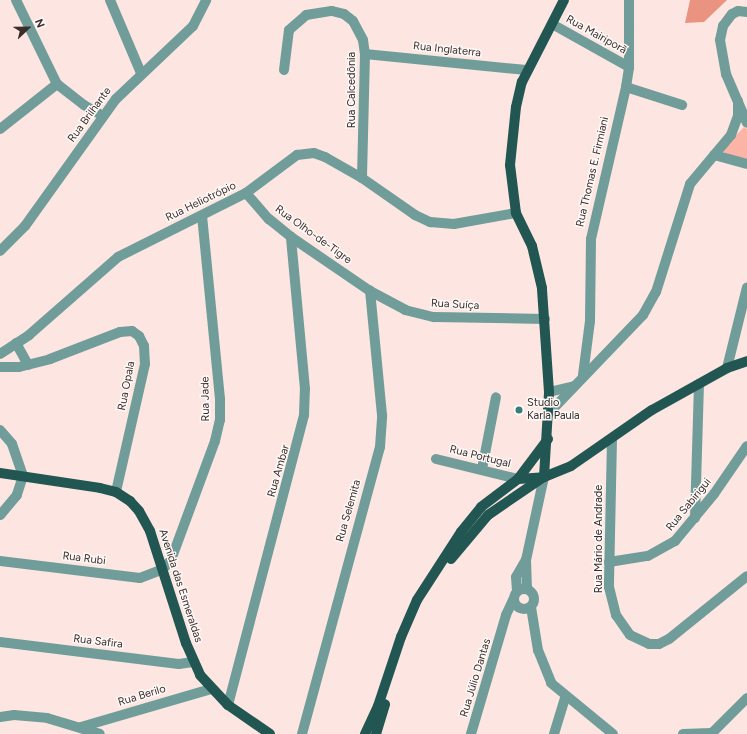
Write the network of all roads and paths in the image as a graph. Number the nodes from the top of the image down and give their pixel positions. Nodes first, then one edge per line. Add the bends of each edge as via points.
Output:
1 (16, 0) edge
2 (110, 0) edge
3 (206, 0) edge
4 (564, 0) edge
5 (629, 0) edge
6 (747, 12) edge
7 (552, 24) junction
8 (365, 54) junction
9 (629, 67) junction
10 (284, 70) dead end
11 (526, 70) junction
12 (141, 73) junction
13 (56, 84) junction
14 (626, 87) junction
15 (738, 101) junction
16 (682, 105) dead end
17 (103, 116) junction
18 (747, 123) edge
19 (0, 129) edge
20 (714, 155) junction
21 (747, 164) edge
22 (362, 178) junction
23 (246, 193) junction
24 (516, 213) junction
25 (202, 217) junction
26 (291, 237) junction
27 (0, 251) edge
28 (747, 287) edge
29 (370, 291) junction
30 (545, 319) junction
31 (16, 343) junction
32 (0, 354) edge
33 (747, 361) edge
34 (28, 365) junction
35 (0, 367) edge
36 (727, 368) junction
37 (583, 375) junction
38 (699, 384) junction
39 (574, 386) junction
40 (549, 392) junction
41 (496, 397) dead end
42 (549, 413) junction
43 (0, 430) edge
44 (548, 439) junction
45 (612, 439) junction
46 (747, 446) edge
47 (436, 458) dead end
48 (482, 469) junction
49 (0, 473) edge
50 (23, 476) junction
51 (544, 477) junction
52 (518, 479) junction
53 (116, 492) junction
54 (0, 515) edge
55 (695, 518) junction
56 (0, 561) edge
57 (609, 562) junction
58 (163, 569) junction
59 (747, 576) edge
60 (519, 593) junction
61 (531, 607) junction
62 (520, 609) junction
63 (504, 628) junction
64 (0, 642) edge
65 (193, 662) junction
66 (210, 689) junction
67 (565, 697) junction
68 (747, 698) edge
69 (228, 705) junction
70 (0, 716) edge
71 (81, 727) junction
72 (100, 734) edge
73 (270, 734) edge
74 (302, 734) edge
75 (364, 734) edge
76 (376, 734) edge
77 (471, 734) edge
78 (554, 734) edge
79 (613, 734) edge
80 (683, 734) edge
81 (711, 734) edge

1 - 13 street
2 - 12 street
3 - 12 street, Rua Brilhante via 193,26
4 - 7 main road
5 - 9 street, Rua Thomas E. Firmiani
6 - 15 street via 738,11 732,14 723,26 720,40 722,62
7 - 9 street, Rua Mairiporã
7 - 11 main road
8 - 10 street, Rua Calcedônia via 363,40 353,20 344,14 320,11 306,15 289,30
8 - 11 street, Rua Inglaterra
8 - 22 street, Rua Calcedônia
9 - 14 street, Rua Thomas E. Firmiani
11 - 24 main road via 516,107 510,165
12 - 17 street, Rua Brilhante
13 - 17 street
13 - 19 street
14 - 16 street
14 - 37 street, Rua Thomas E. Firmiani via 590,238 590,320
15 - 18 street
15 - 20 street via 736,125
17 - 27 street, Rua Brilhante via 25,226
20 - 21 street
20 - 37 street via 690,184 656,292 643,315 617,345
22 - 23 street, Rua Heliotrópio via 325,157 304,153 287,160
22 - 24 street, Rua Heliotrópio via 414,215 430,222 454,224
23 - 25 street, Rua Heliotrópio
23 - 26 street, Rua Olho-de-Tigre via 269,219
24 - 30 main road via 538,267
25 - 31 street, Rua Heliotrópio via 151,239 118,257
25 - 58 street, Rua Jade via 220,420 176,551
26 - 29 street, Rua Olho-de-Tigre
26 - 69 street, Rua Ambar via 304,375 304,415
28 - 36 street
29 - 30 street, Rua Suíça via 405,310 434,317
29 - 74 street, Rua Selemita via 382,415 380,446
30 - 40 main road
31 - 32 street, Rua Heliotrópio
31 - 34 street
33 - 36 main road
34 - 35 street, Rua Opala
34 - 53 street, Rua Opala via 120,332 132,331 141,338 145,353 143,373
36 - 38 main road
37 - 39 street
38 - 45 main road via 652,410
38 - 55 street
39 - 40 street
39 - 42 street
40 - 42 main road
41 - 48 street
42 - 44 main road
43 - 50 street via 14,449
44 - 51 main road
44 - 52 main road
45 - 51 main road via 571,466
45 - 57 street, Rua Mário de Andrade
46 - 55 street, Rua Sabirigui
47 - 48 street, Rua Portugal
48 - 52 street, Rua Portugal
49 - 50 main road, Avenida das Esmeraldas
50 - 53 main road, Avenida das Esmeraldas
50 - 54 street via 17,495
51 - 52 main road
51 - 60 street, Rua Júlio Dantas
51 - 76 main road via 488,515 445,566 413,621 404,642
52 - 75 main road via 489,500 471,519 426,584 408,618 378,706
53 - 58 main road, Avenida das Esmeraldas via 130,501 145,520
55 - 57 street, Rua Sabirigui via 675,541 663,549 648,556
56 - 58 street, Rua Rubi via 140,578
57 - 59 street, Rua Mário de Andrade via 611,601 616,615 630,635 648,644 659,644 682,632
58 - 65 main road, Avenida das Esmeraldas
60 - 61 street, Rua Júlio Dantas via 534,596
60 - 62 street
60 - 63 street, Rua Júlio Dantas
61 - 62 street
61 - 67 street via 542,664 551,683
62 - 63 street, Rua Júlio Dantas
63 - 77 street, Rua Júlio Dantas
64 - 65 street, Rua Safira via 179,664
65 - 66 main road, Avenida das Esmeraldas
66 - 69 main road, Avenida das Esmeraldas
66 - 71 street, Rua Berilo
67 - 78 street
67 - 79 street
68 - 81 street
69 - 73 main road, Avenida das Esmeraldas
70 - 71 street via 48,718
71 - 72 street
80 - 81 street

